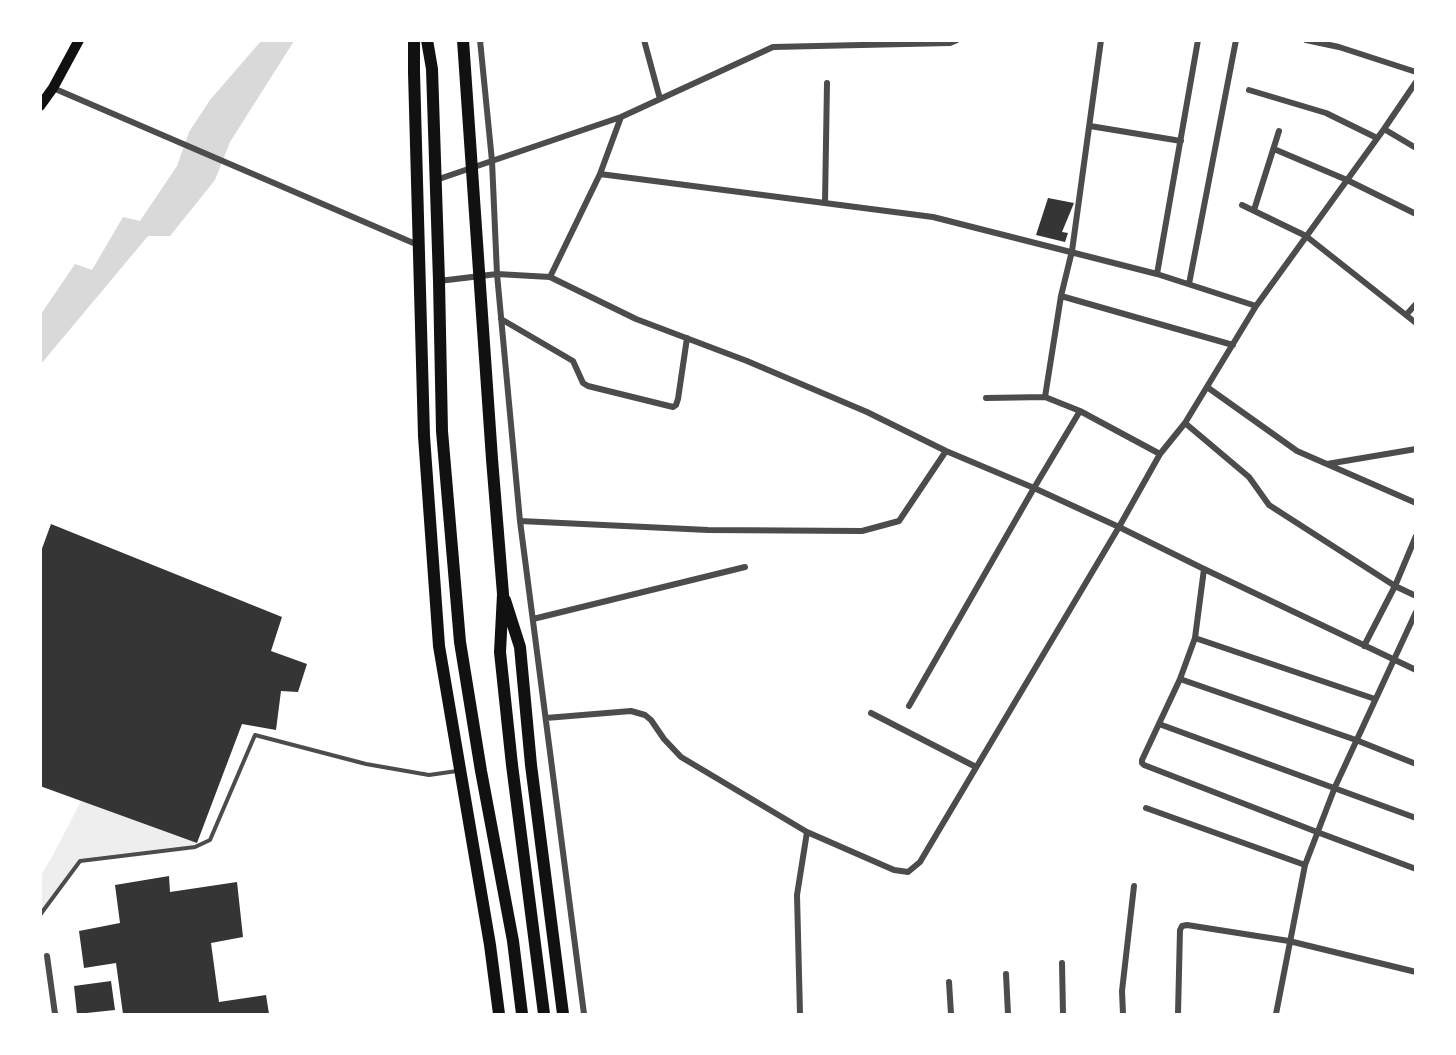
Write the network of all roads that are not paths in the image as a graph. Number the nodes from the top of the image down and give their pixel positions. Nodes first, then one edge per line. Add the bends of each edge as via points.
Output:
1 (79, 40) edge
2 (414, 40) edge
3 (427, 40) edge
4 (463, 40) edge
5 (480, 40) edge
6 (644, 40) edge
7 (778, 40) edge
8 (957, 40) edge
9 (1101, 40) edge
10 (1198, 40) edge
11 (1236, 40) edge
12 (1306, 40) edge
13 (773, 47) junction
14 (1416, 72) edge
15 (1416, 81) edge
16 (827, 83) dead end
17 (52, 88) junction
18 (1249, 90) dead end
19 (660, 99) junction
20 (40, 106) edge
21 (621, 117) junction
22 (1090, 126) junction
23 (1384, 129) junction
24 (1279, 130) dead end
25 (1377, 138) junction
26 (1181, 141) junction
27 (1416, 148) edge
28 (1274, 149) junction
29 (492, 161) junction
30 (471, 168) junction
31 (600, 174) junction
32 (436, 180) junction
33 (1347, 180) junction
34 (825, 203) junction
35 (1242, 205) dead end
36 (1254, 210) junction
37 (1416, 214) edge
38 (1306, 236) junction
39 (419, 245) junction
40 (1072, 251) junction
41 (497, 274) junction
42 (1157, 274) junction
43 (478, 276) junction
44 (550, 278) junction
45 (440, 281) junction
46 (1190, 284) junction
47 (1061, 296) junction
48 (1416, 304) edge
49 (1256, 306) junction
50 (1406, 315) junction
51 (501, 320) junction
52 (1416, 323) edge
53 (687, 338) junction
54 (1233, 345) junction
55 (1207, 387) junction
56 (1045, 397) junction
57 (986, 398) dead end
58 (1080, 411) junction
59 (1185, 423) junction
60 (1416, 449) edge
61 (946, 451) junction
62 (1160, 454) junction
63 (1327, 464) junction
64 (1034, 488) junction
65 (1416, 503) edge
66 (520, 521) junction
67 (1119, 527) junction
68 (1416, 536) edge
69 (745, 567) dead end
70 (1204, 569) junction
71 (1395, 586) junction
72 (503, 594) junction
73 (1416, 596) edge
74 (1416, 612) edge
75 (533, 619) junction
76 (1195, 638) junction
77 (1364, 646) junction
78 (1393, 660) junction
79 (1416, 670) edge
80 (1180, 679) junction
81 (1375, 699) junction
82 (909, 706) dead end
83 (871, 713) dead end
84 (546, 718) junction
85 (1159, 724) junction
86 (1356, 740) junction
87 (1416, 764) edge
88 (976, 767) junction
89 (460, 771) junction
90 (1335, 788) junction
91 (1146, 808) dead end
92 (1416, 818) edge
93 (807, 832) junction
94 (1317, 832) junction
95 (1305, 865) junction
96 (1416, 869) edge
97 (1134, 886) dead end
98 (40, 915) edge
99 (1290, 940) junction
100 (47, 956) dead end
101 (1062, 963) dead end
102 (1416, 972) edge
103 (1006, 974) dead end
104 (949, 982) dead end
105 (55, 1014) edge
106 (499, 1014) edge
107 (522, 1014) edge
108 (544, 1014) edge
109 (563, 1014) edge
110 (585, 1014) edge
111 (800, 1014) edge
112 (951, 1014) edge
113 (1008, 1014) edge
114 (1063, 1014) edge
115 (1123, 1014) edge
116 (1178, 1014) edge
117 (1276, 1014) edge

1 - 17 main road
2 - 39 highway
3 - 32 highway via 432,69
4 - 30 highway
5 - 29 street
6 - 19 street
7 - 13 street
8 - 13 street
9 - 22 street
10 - 26 street
11 - 46 street
12 - 14 street
13 - 19 street
15 - 23 street
16 - 34 street
17 - 20 main road
17 - 39 street
18 - 25 street via 1326,113
19 - 21 street
21 - 29 street
21 - 31 street
22 - 26 street
22 - 40 street
23 - 25 street
23 - 27 street
24 - 28 street
25 - 33 street
26 - 42 street
28 - 33 street
28 - 36 street
29 - 30 street
29 - 41 street
30 - 32 street
30 - 43 highway
31 - 34 street
31 - 44 street
32 - 45 highway
33 - 37 street
33 - 38 street
34 - 40 street via 933,217
35 - 36 street
36 - 38 street
38 - 49 street
38 - 50 street
39 - 89 highway via 424,436 439,646
40 - 42 street
40 - 47 street
41 - 43 street
41 - 44 street
41 - 51 street
42 - 46 street
43 - 45 street
43 - 72 highway
44 - 53 street via 636,319
45 - 107 highway via 442,431 460,642 513,941
46 - 49 street
47 - 54 street
47 - 56 street
48 - 50 street
49 - 54 street
50 - 52 street
51 - 53 street via 573,361 588,386 673,407 678,399
51 - 66 street
53 - 61 street via 867,412
54 - 55 street
55 - 59 street
55 - 63 street via 1297,451
56 - 57 street
56 - 58 street
58 - 62 street
58 - 64 street
59 - 62 street
59 - 71 street via 1249,477 1269,505
60 - 63 street
61 - 64 street
61 - 66 street via 899,521 862,531 708,530
62 - 67 street
63 - 65 street
64 - 67 street
64 - 82 street
66 - 75 street
67 - 70 street
67 - 88 street
68 - 71 street
69 - 75 street
70 - 76 street
70 - 77 street
71 - 73 street
71 - 77 street
72 - 108 highway via 500,652
72 - 109 highway via 520,647
74 - 78 street
75 - 84 street
76 - 80 street
76 - 81 street
77 - 78 street
78 - 79 street
78 - 81 street
80 - 85 street
80 - 86 street
81 - 86 street
83 - 88 street
84 - 93 street via 631,711 645,715 681,757
84 - 110 street
85 - 90 street
85 - 94 street via 1142,760 1144,765
86 - 87 street
86 - 90 street
88 - 93 street via 920,862 908,872 894,870
89 - 98 lane via 429,775 366,764 255,735 210,840 195,847 80,861
89 - 106 highway
90 - 92 street
90 - 94 street
91 - 95 street
93 - 111 street via 797,895
94 - 95 street
94 - 96 street
95 - 99 street
97 - 115 street
99 - 102 street
99 - 116 street via 1182,926
99 - 117 street
100 - 105 street
101 - 114 street
103 - 113 street
104 - 112 street

